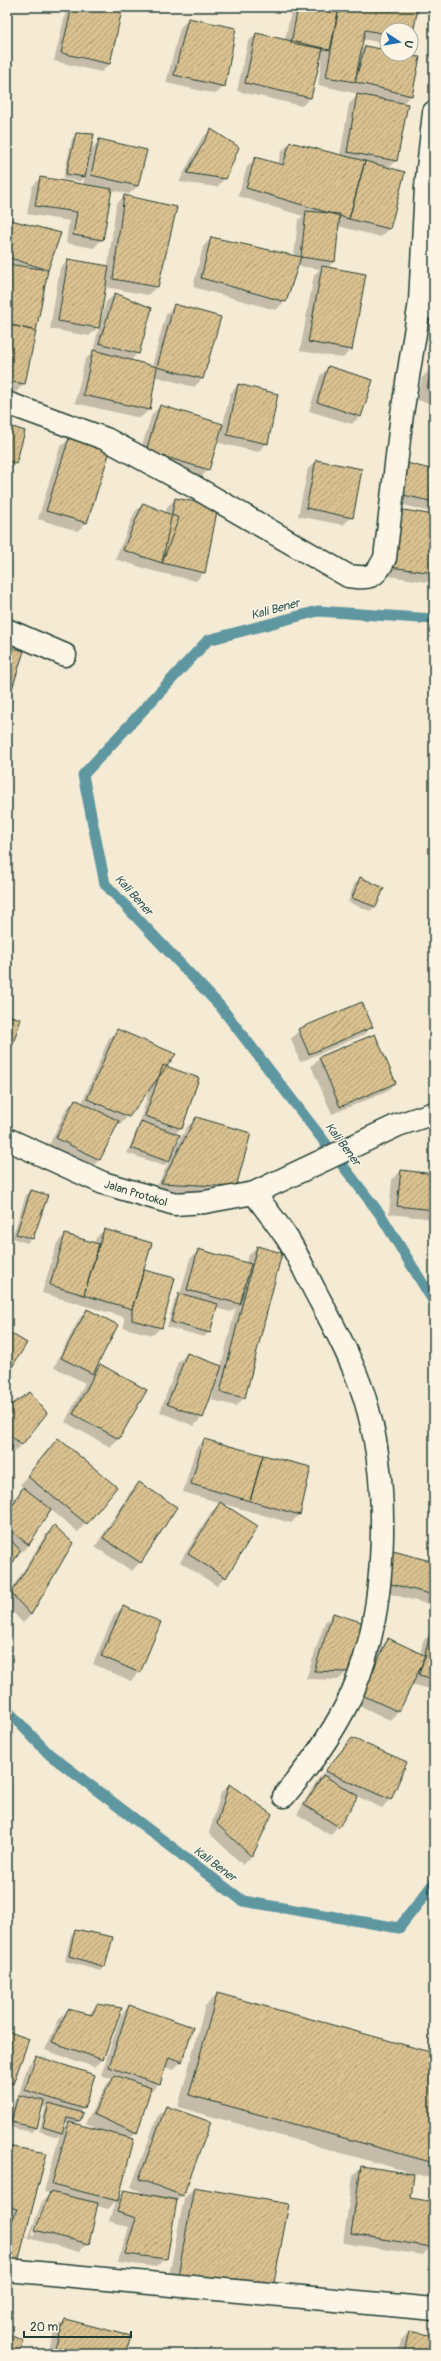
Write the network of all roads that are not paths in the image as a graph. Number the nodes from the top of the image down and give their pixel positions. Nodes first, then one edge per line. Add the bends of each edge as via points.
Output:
1 (434, 112) edge
2 (427, 305) edge
3 (7, 403) edge
4 (7, 630) edge
5 (65, 655) dead end
6 (434, 1114) edge
7 (7, 1139) edge
8 (263, 1189) junction
9 (284, 1796) dead end
10 (7, 2270) edge
11 (434, 2309) edge

1 - 2 street via 426,188
2 - 3 street via 402,414 385,558 378,572 366,578 348,576 106,439
4 - 5 street
6 - 8 street, Jalan Protokol via 398,1125
7 - 8 street, Jalan Protokol via 103,1183 174,1204 205,1202
8 - 9 street via 343,1344 364,1396 379,1459 382,1530 378,1587 369,1646 352,1692 316,1758
10 - 11 street

